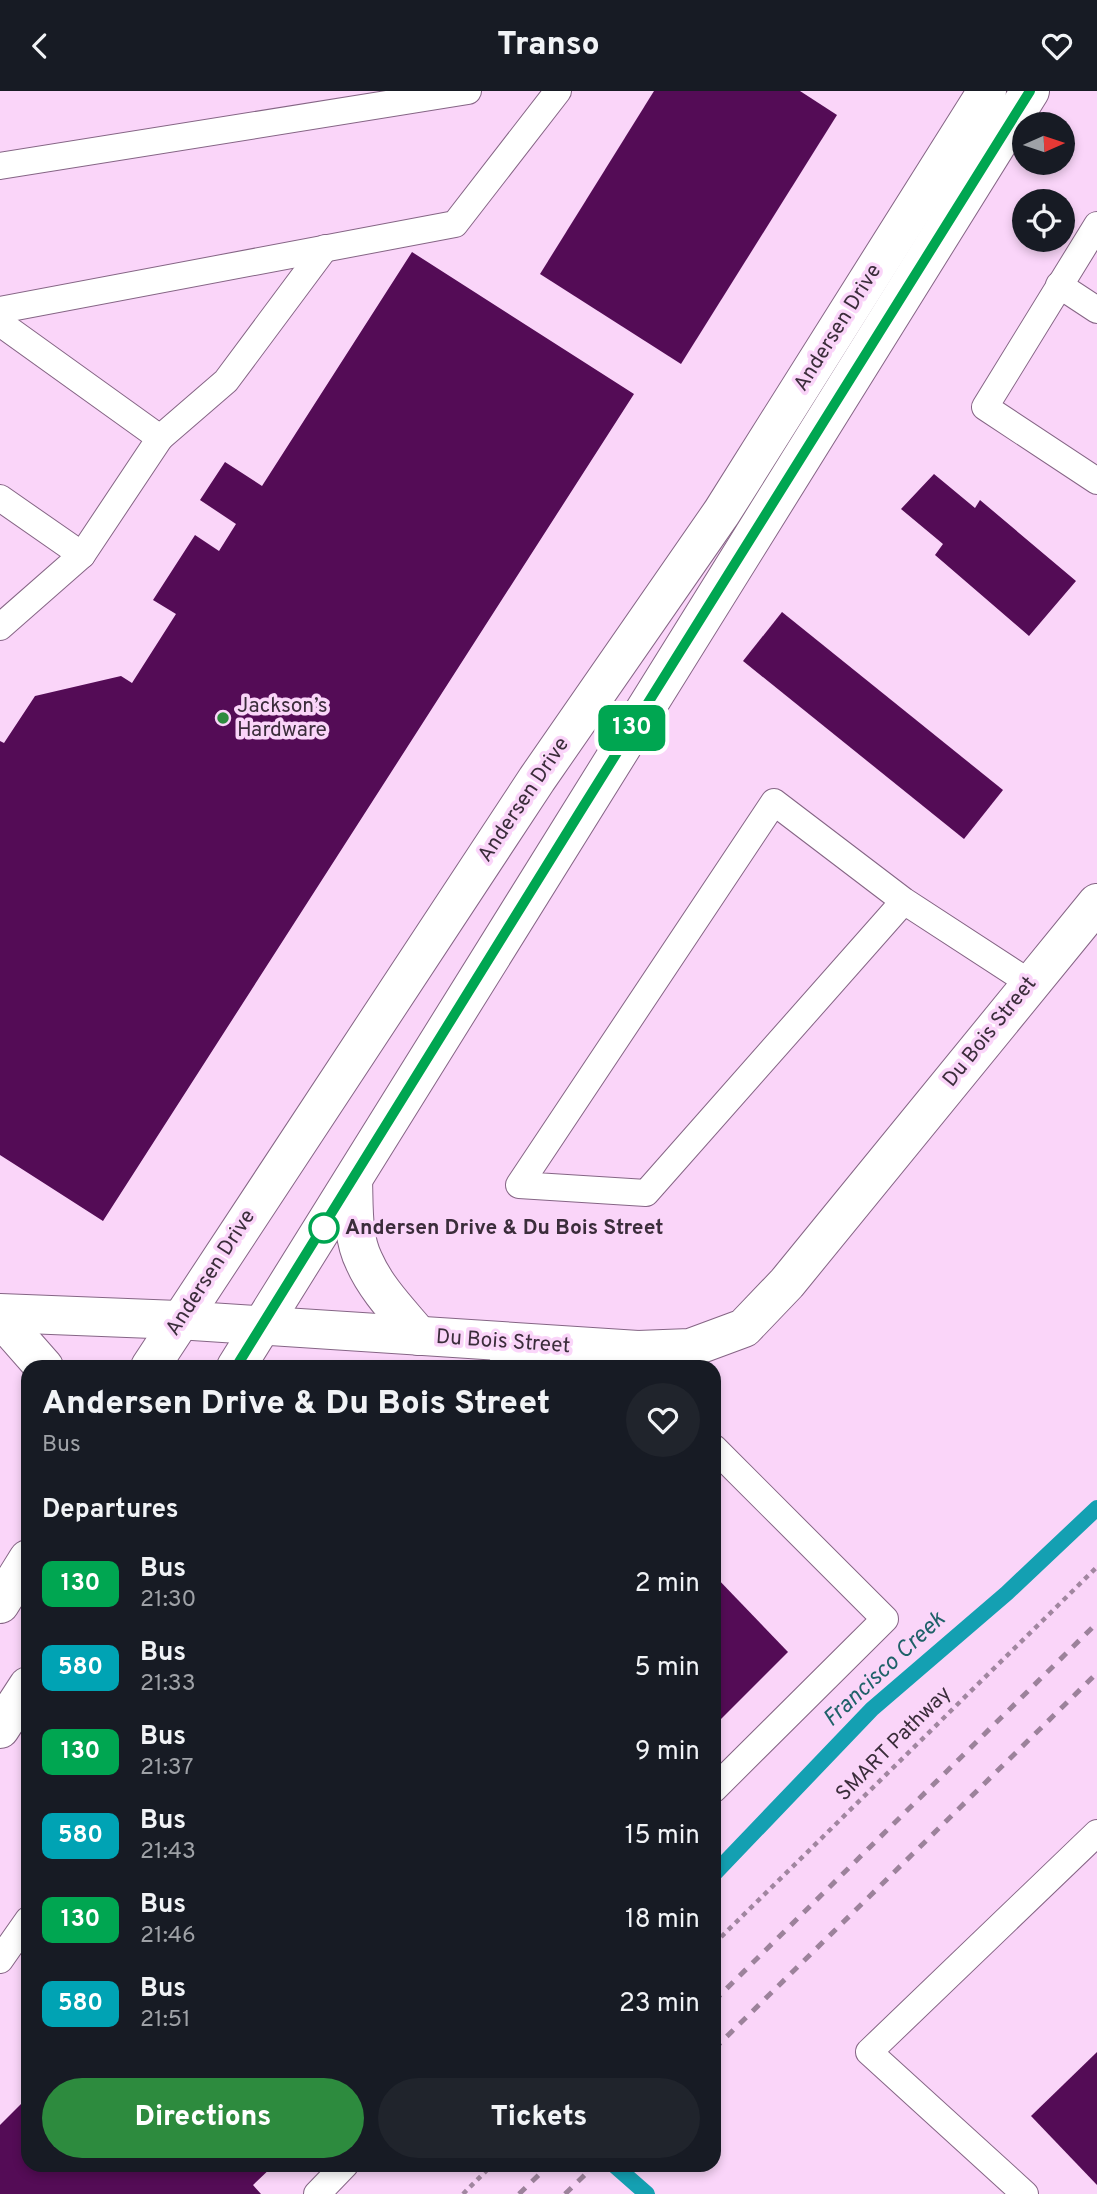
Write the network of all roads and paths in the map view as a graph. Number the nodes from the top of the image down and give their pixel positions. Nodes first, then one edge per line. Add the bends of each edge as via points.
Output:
1 (468, 91) edge
2 (558, 91) edge
3 (987, 91) edge
4 (1030, 91) edge
5 (0, 166) edge
6 (1097, 225) edge
7 (325, 248) junction
8 (1059, 285) junction
9 (0, 310) edge
10 (1097, 310) edge
11 (0, 323) edge
12 (160, 437) junction
13 (1097, 481) edge
14 (0, 498) edge
15 (82, 555) junction
16 (0, 627) edge
17 (904, 901) junction
18 (1097, 903) edge
19 (1030, 983) junction
20 (353, 1180) junction
21 (0, 1315) edge
22 (178, 1320) junction
23 (263, 1326) junction
24 (419, 1336) junction
25 (506, 1354) edge
26 (692, 1358) edge
27 (38, 1360) edge
28 (154, 1360) edge
29 (241, 1360) edge
30 (721, 1455) edge
31 (1097, 1567) edge
32 (21, 1570) edge
33 (0, 1604) edge
34 (21, 1697) edge
35 (0, 1729) edge
36 (721, 1782) edge
37 (1097, 1832) edge
38 (21, 1930) edge
39 (721, 1937) edge
40 (0, 1960) edge
41 (338, 2172) edge
42 (485, 2172) edge
43 (1017, 2192) edge
44 (317, 2194) edge
45 (463, 2194) edge

1 - 5 lane
2 - 7 lane via 456,224
3 - 22 main road, Andersen Drive via 722,512 537,779
4 - 20 main road, Andersen Drive
6 - 8 lane
7 - 9 lane
7 - 12 lane via 226,381
8 - 10 lane
8 - 13 lane via 985,407
11 - 12 lane
12 - 15 lane
14 - 15 lane
15 - 16 lane
17 - 17 lane via 775,801 519,1185 646,1193
17 - 19 lane
18 - 19 main road, Du Bois Street
19 - 26 main road, Du Bois Street via 787,1283 744,1328
20 - 23 main road, Andersen Drive
20 - 24 main road via 363,1260
21 - 22 main road, Du Bois Street
21 - 27 main road
22 - 23 main road, Du Bois Street
22 - 28 main road, Andersen Drive
23 - 24 main road, Du Bois Street
23 - 29 main road, Andersen Drive
24 - 25 main road, Du Bois Street
25 - 26 main road, Du Bois Street via 638,1350
30 - 36 lane via 884,1619
31 - 39 path, SMART Pathway
32 - 33 main road
34 - 35 main road
37 - 43 lane via 869,2052
38 - 40 lane
41 - 44 lane
42 - 45 path

